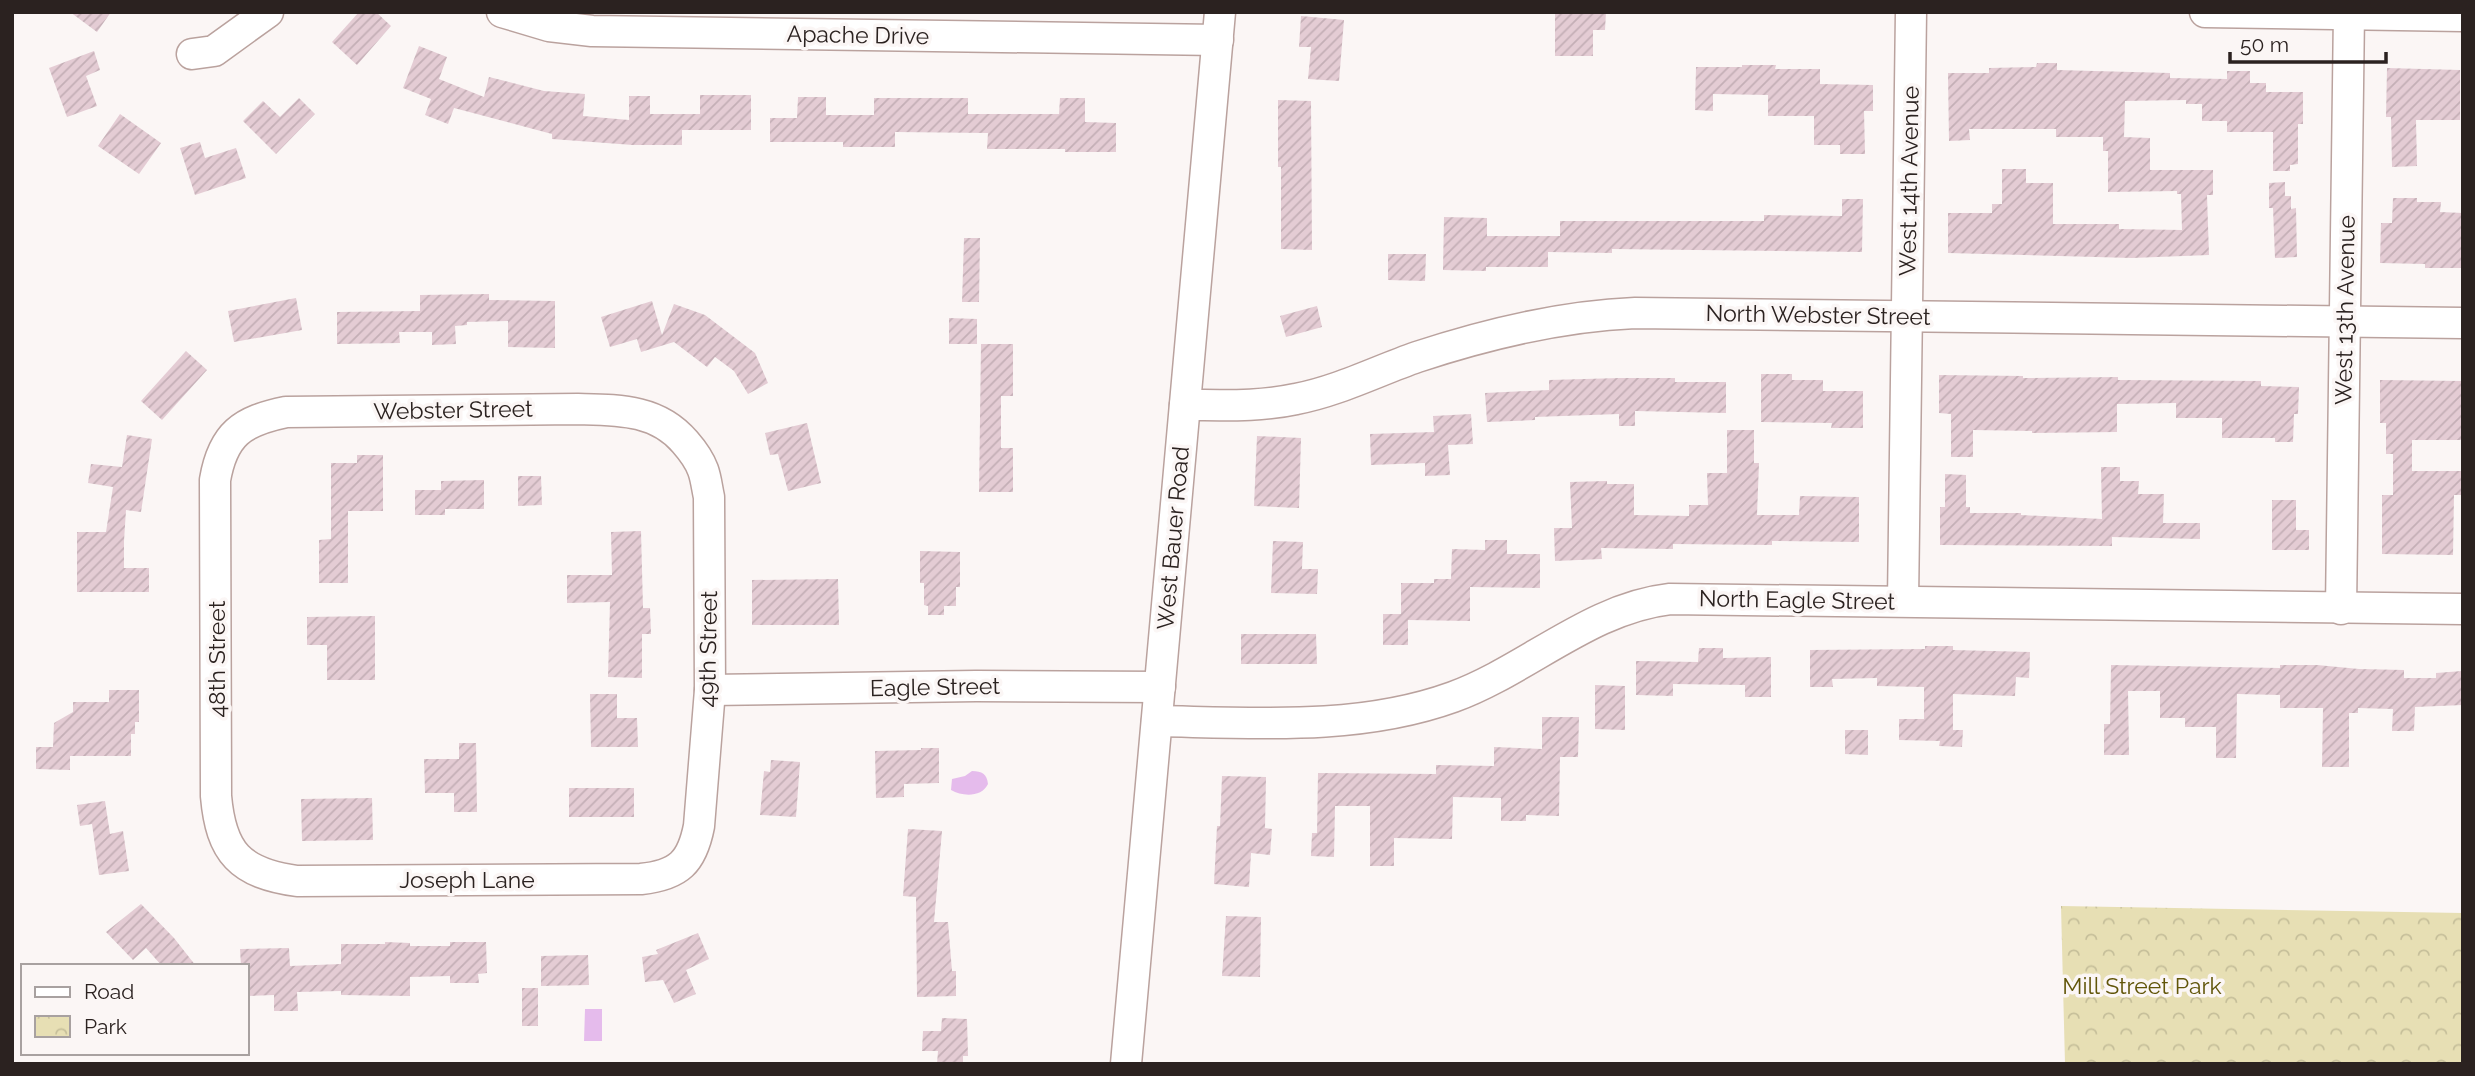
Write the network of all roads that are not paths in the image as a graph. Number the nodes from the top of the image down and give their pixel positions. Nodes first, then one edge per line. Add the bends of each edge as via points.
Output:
1 (268, 12) edge
2 (502, 12) edge
3 (1910, 12) edge
4 (2205, 12) edge
5 (2349, 13) edge
6 (2463, 16) edge
7 (684, 23) edge
8 (1219, 26) edge
9 (192, 54) dead end
10 (1908, 317) junction
11 (2344, 322) junction
12 (2463, 323) edge
13 (1185, 405) junction
14 (679, 435) joint
15 (229, 439) joint
16 (1903, 601) junction
17 (2341, 608) junction
18 (2463, 609) edge
19 (1160, 687) junction
20 (710, 690) junction
21 (1157, 721) junction
22 (681, 866) joint
23 (253, 869) joint
24 (1126, 1064) edge

1 - 9 street via 214,51
2 - 7 street, Apache Drive via 549,26 592,31
3 - 10 street, West 14th Avenue
4 - 5 street
5 - 6 street
5 - 11 street, West 13th Avenue
7 - 8 street, Apache Drive
8 - 13 street, West Bauer Road
10 - 11 street, North Webster Street
10 - 13 street, North Webster Street via 1601,314 1483,337 1298,399 1254,406
10 - 16 street, West 14th Avenue
11 - 12 street, North Webster Street
11 - 17 street, West 13th Avenue
13 - 19 street, West Bauer Road
14 - 15 street, Webster Street via 657,419 633,412 536,409 286,412 243,425
14 - 20 street, 49th Street via 703,470 709,497
15 - 23 street, 48th Street via 215,480 216,796 221,832 242,862
16 - 17 street, North Eagle Street
16 - 21 street, North Eagle Street via 1646,602 1565,638 1498,677 1405,711 1285,722
17 - 18 street, North Eagle Street
19 - 20 street, Eagle Street
19 - 21 street, West Bauer Road
20 - 22 street, 49th Street via 699,825 689,858
21 - 24 street, West Bauer Road
22 - 23 street, Joseph Lane via 653,878 586,879 297,881

